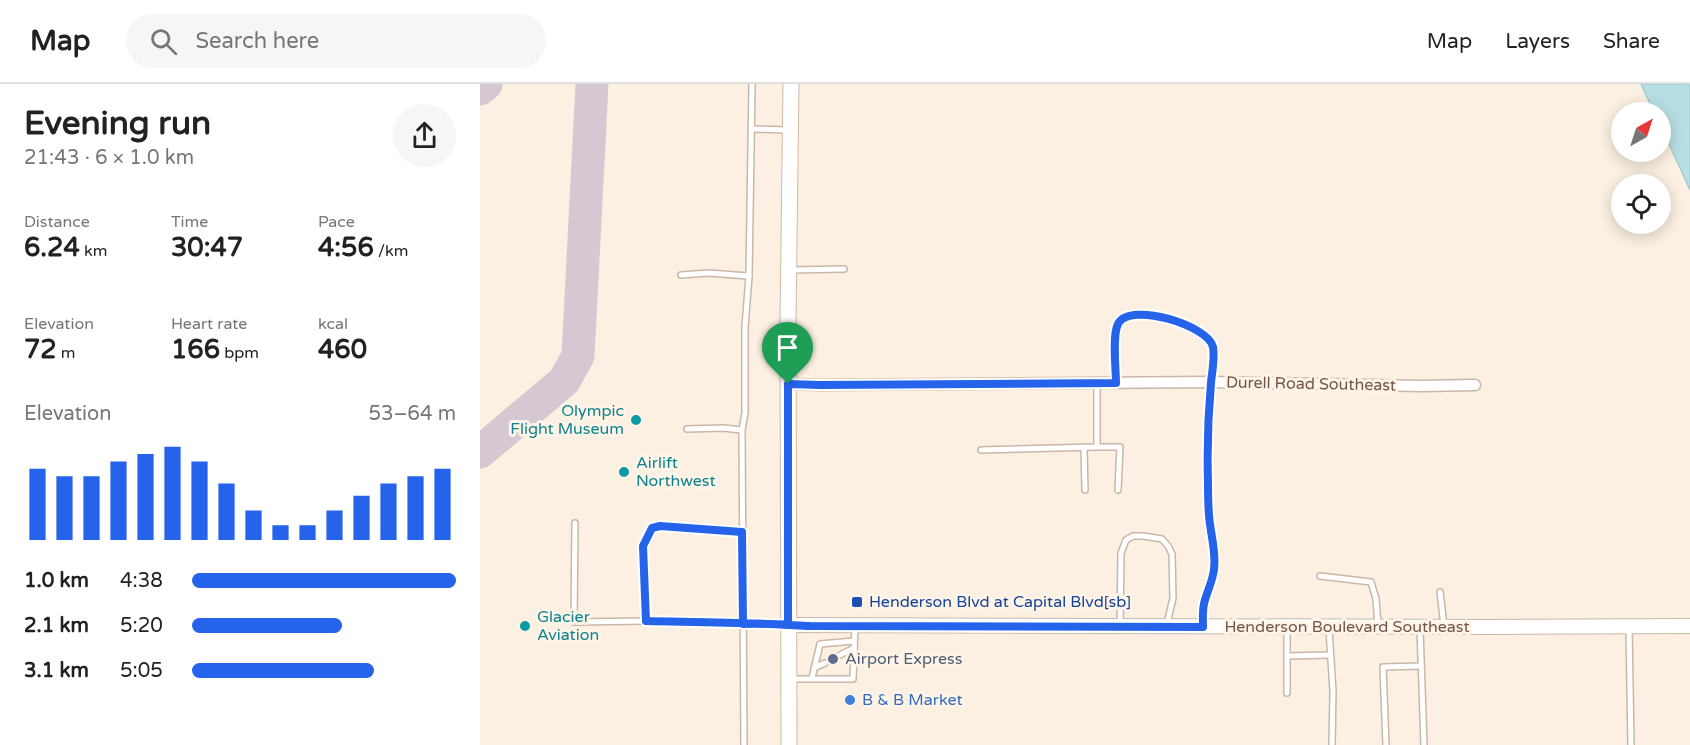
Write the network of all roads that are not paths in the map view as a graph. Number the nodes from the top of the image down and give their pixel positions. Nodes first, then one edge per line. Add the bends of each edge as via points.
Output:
1 (752, 84) edge
2 (791, 84) edge
3 (752, 129) junction
4 (790, 130) junction
5 (844, 268) dead end
6 (789, 270) junction
7 (681, 275) dead end
8 (749, 276) junction
9 (1211, 382) junction
10 (1097, 383) junction
11 (1116, 383) junction
12 (788, 384) junction
13 (1474, 385) dead end
14 (687, 429) dead end
15 (742, 430) junction
16 (1084, 447) junction
17 (1097, 447) junction
18 (981, 450) dead end
19 (1085, 490) dead end
20 (1118, 490) dead end
21 (575, 523) dead end
22 (742, 532) junction
23 (1320, 576) dead end
24 (1440, 592) dead end
25 (646, 621) junction
26 (743, 624) junction
27 (788, 625) junction
28 (855, 626) junction
29 (1166, 626) junction
30 (1628, 626) junction
31 (1690, 626) edge
32 (1120, 627) junction
33 (1203, 627) junction
34 (1287, 627) junction
35 (1329, 627) junction
36 (1378, 627) junction
37 (1420, 627) junction
38 (1444, 627) junction
39 (854, 641) junction
40 (854, 648) junction
41 (840, 655) dead end
42 (1330, 655) junction
43 (1287, 656) junction
44 (825, 663) dead end
45 (1421, 666) junction
46 (814, 669) junction
47 (812, 678) junction
48 (788, 679) junction
49 (1287, 693) dead end
50 (744, 745) edge
51 (789, 745) edge
52 (1332, 745) edge
53 (1386, 745) edge
54 (1424, 745) edge
55 (1630, 745) edge

1 - 3 lane
2 - 4 main road
3 - 4 lane
3 - 8 lane
4 - 6 main road
5 - 6 lane
6 - 12 main road
7 - 8 lane
8 - 15 lane
9 - 11 street, Durell Road Southeast
9 - 11 lane via 1212,345 1202,333 1176,321 1129,315 1116,326
9 - 13 street, Durell Road Southeast
9 - 33 lane via 1208,481 1215,552
10 - 11 street, Durell Road Southeast
10 - 12 street, Durell Road Southeast
10 - 17 lane
12 - 27 main road
14 - 15 lane
15 - 22 lane
16 - 17 lane
16 - 18 lane
16 - 19 lane
17 - 20 lane via 1120,447
21 - 25 lane via 574,622
22 - 25 lane via 652,528 643,546
22 - 26 lane
23 - 36 lane via 1371,582
24 - 38 lane
25 - 26 lane
26 - 27 lane
26 - 50 lane
27 - 28 street, Henderson Boulevard Southeast
27 - 48 main road
28 - 32 street, Henderson Boulevard Southeast
28 - 39 lane
29 - 32 street, Henderson Boulevard Southeast
29 - 32 lane via 1173,598 1172,554 1162,538 1133,536 1126,540 1121,553
29 - 33 street, Henderson Boulevard Southeast
30 - 31 street, Henderson Boulevard Southeast
30 - 38 street, Henderson Boulevard Southeast
30 - 55 lane
33 - 34 street, Henderson Boulevard Southeast
34 - 35 street, Henderson Boulevard Southeast
34 - 43 lane
35 - 36 street, Henderson Boulevard Southeast
35 - 42 lane
36 - 37 street, Henderson Boulevard Southeast
37 - 38 street, Henderson Boulevard Southeast
37 - 45 lane
39 - 40 lane
39 - 46 lane via 820,644
40 - 41 lane
40 - 47 lane via 853,679
42 - 43 lane
42 - 52 lane
43 - 49 lane
44 - 46 lane
45 - 53 lane via 1383,667
45 - 54 lane
46 - 47 lane
47 - 48 lane
48 - 51 main road

